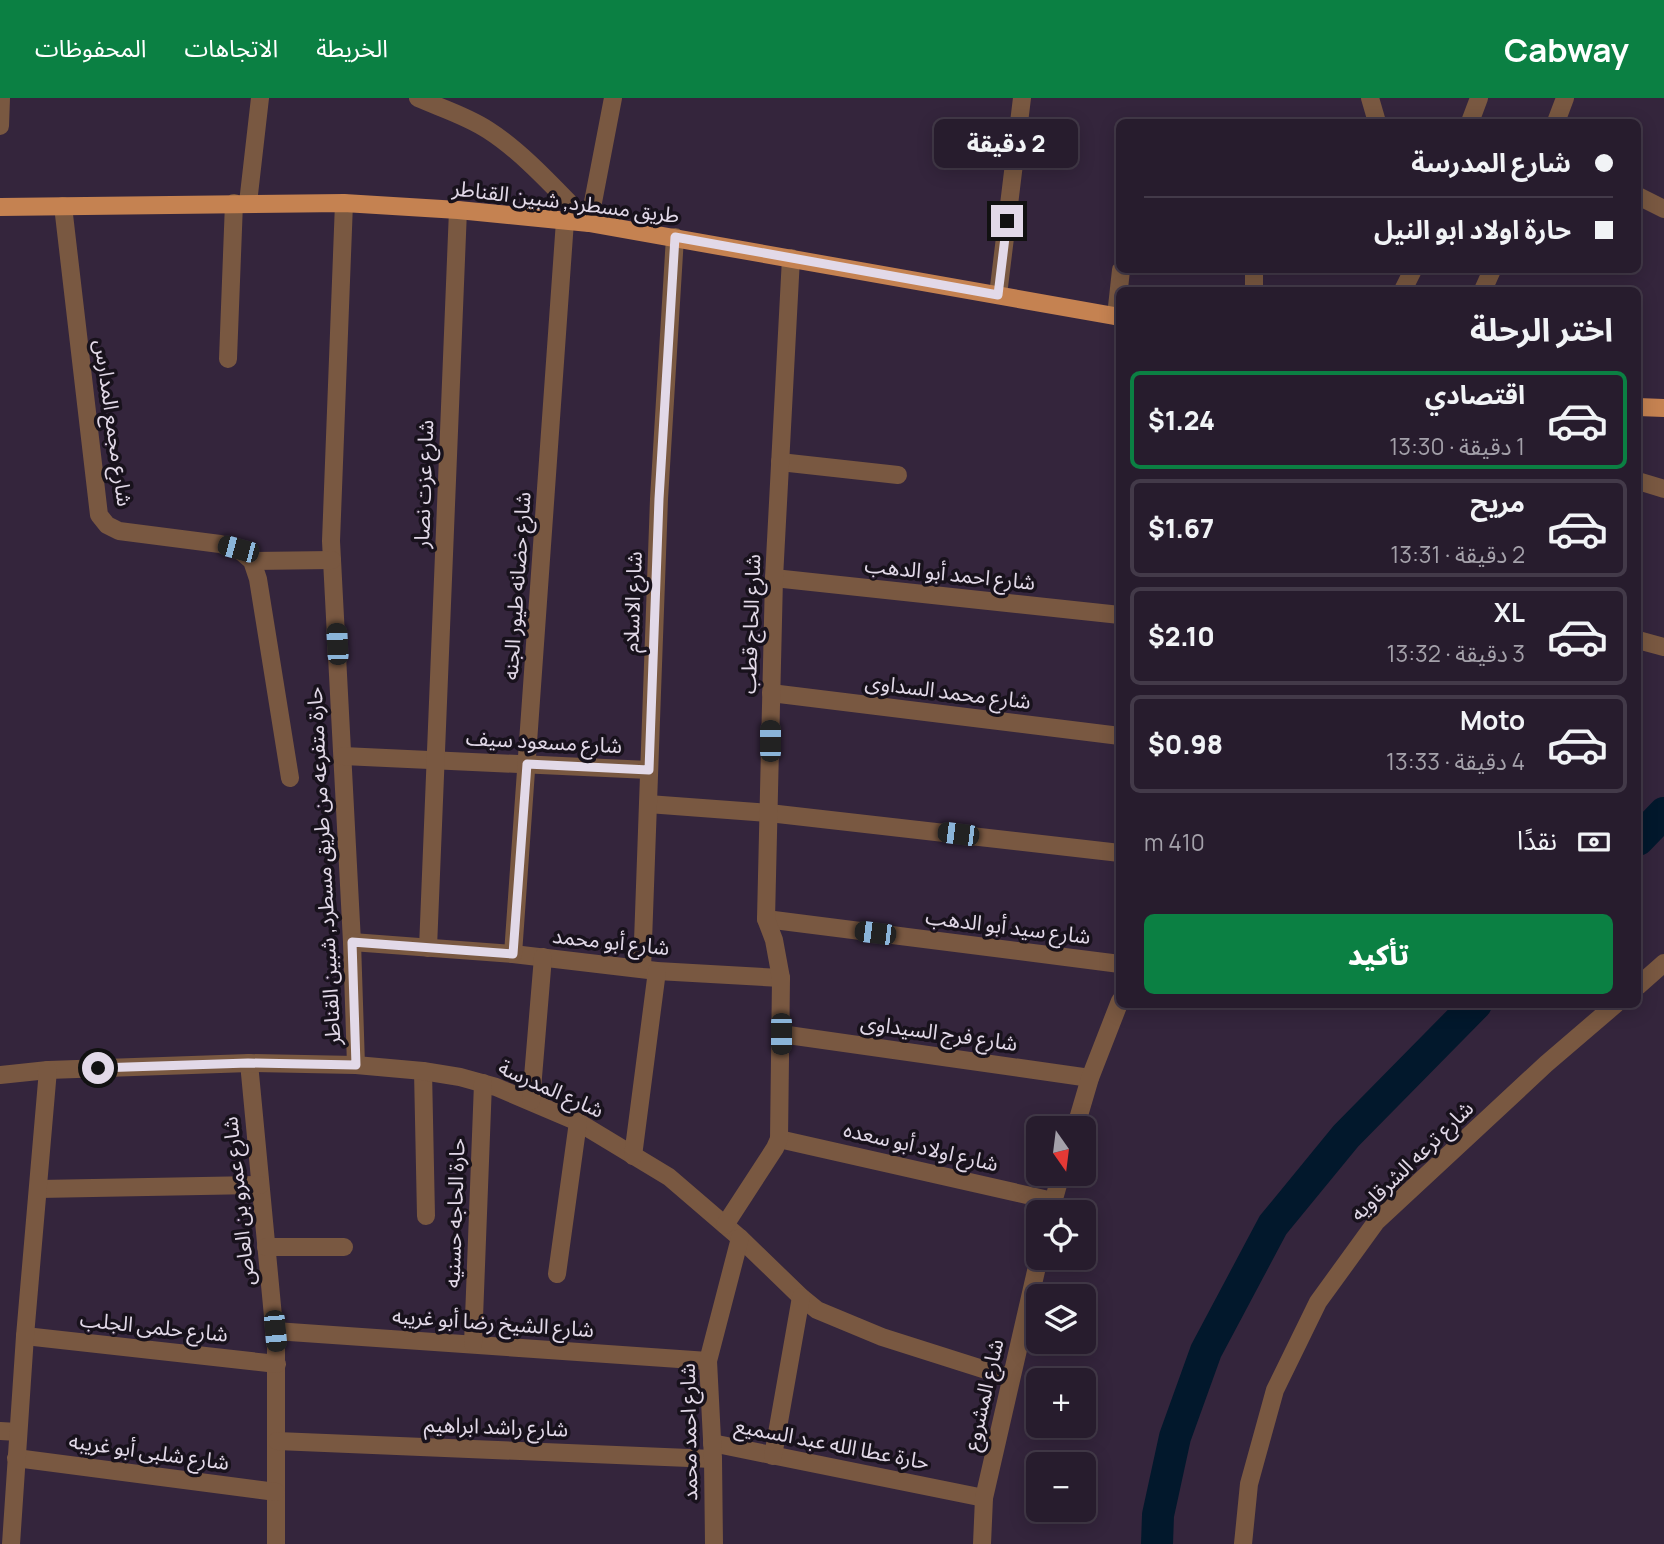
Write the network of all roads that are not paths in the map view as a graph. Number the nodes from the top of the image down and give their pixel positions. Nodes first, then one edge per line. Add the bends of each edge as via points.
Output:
1 (1, 98) edge
2 (260, 98) edge
3 (418, 98) edge
4 (613, 98) edge
5 (1022, 98) edge
6 (1370, 98) edge
7 (1479, 98) edge
8 (1565, 98) edge
9 (1376, 119) edge
10 (1471, 119) edge
11 (1557, 119) edge
12 (0, 126) edge
13 (1641, 198) edge
14 (241, 203) junction
15 (344, 203) junction
16 (63, 206) junction
17 (0, 207) edge
18 (1664, 209) edge
19 (458, 210) junction
20 (565, 220) junction
21 (589, 223) junction
22 (675, 237) junction
23 (791, 258) junction
24 (998, 295) junction
25 (1116, 316) edge
26 (228, 359) dead end
27 (1641, 407) edge
28 (1664, 408) edge
29 (780, 462) junction
30 (898, 475) dead end
31 (1641, 482) edge
32 (1664, 489) edge
33 (332, 560) junction
34 (252, 561) junction
35 (774, 578) junction
36 (1116, 615) edge
37 (1641, 641) edge
38 (1664, 647) edge
39 (771, 693) junction
40 (1116, 736) edge
41 (342, 756) junction
42 (436, 760) junction
43 (527, 764) junction
44 (649, 770) junction
45 (290, 778) dead end
46 (648, 804) junction
47 (769, 813) junction
48 (1116, 853) edge
49 (766, 919) junction
50 (352, 942) junction
51 (428, 948) junction
52 (513, 954) junction
53 (543, 957) junction
54 (1116, 963) edge
55 (1664, 964) edge
56 (650, 970) junction
57 (781, 978) junction
58 (1641, 983) edge
59 (1117, 1008) edge
60 (1611, 1008) edge
61 (781, 1034) junction
62 (248, 1063) junction
63 (356, 1065) junction
64 (48, 1070) junction
65 (423, 1071) junction
66 (0, 1075) edge
67 (1090, 1078) junction
68 (483, 1083) junction
69 (531, 1101) junction
70 (1079, 1116) edge
71 (578, 1122) junction
72 (779, 1139) junction
73 (633, 1156) junction
74 (260, 1185) junction
75 (39, 1189) junction
76 (1026, 1201) edge
77 (426, 1216) dead end
78 (725, 1225) junction
79 (740, 1238) junction
80 (266, 1247) junction
81 (344, 1247) dead end
82 (1037, 1270) edge
83 (557, 1274) dead end
84 (801, 1297) junction
85 (275, 1331) junction
86 (25, 1336) junction
87 (473, 1344) junction
88 (708, 1361) junction
89 (277, 1364) junction
90 (1011, 1378) junction
91 (9, 1432) edge
92 (277, 1441) junction
93 (713, 1451) junction
94 (773, 1456) junction
95 (16, 1458) junction
96 (276, 1492) junction
97 (984, 1498) junction
98 (11, 1544) edge
99 (276, 1544) edge
100 (714, 1544) edge
101 (982, 1544) edge
102 (1243, 1544) edge

1 - 12 street
2 - 14 street
3 - 21 street via 464,117 511,146
4 - 21 street
5 - 24 street
6 - 9 street
7 - 10 street
8 - 11 street
13 - 18 street
14 - 15 main road, طريق مسطرد, شبين القناطر
14 - 16 main road, طريق مسطرد, شبين القناطر
14 - 26 street
15 - 19 main road, طريق مسطرد, شبين القناطر
15 - 33 street, حارة متفرعه من طريق مسطرد, شبين القناطر
16 - 17 main road, طريق مسطرد, شبين القناطر
16 - 34 street, شارع مجمع المدارس via 99,515 107,526 119,531 220,544 238,549
19 - 20 main road, طريق مسطرد, شبين القناطر
19 - 42 street, شارع عزت نصار
20 - 21 main road, طريق مسطرد, شبين القناطر
20 - 43 street, شارع حضانه طيور الجنه
21 - 22 main road, طريق مسطرد, شبين القناطر
22 - 23 main road, طريق مسطرد, شبين القناطر
22 - 44 street, شارع الاسلام
23 - 24 main road, طريق مسطرد, شبين القناطر
23 - 29 street, شارع الحاج قطب
24 - 25 main road, طريق مسطرد, شبين القناطر
27 - 28 main road
29 - 30 street
29 - 35 street, شارع الحاج قطب
31 - 32 street
33 - 34 street
33 - 41 street, حارة متفرعه من طريق مسطرد, شبين القناطر
34 - 45 street
35 - 36 street, شارع احمد أبو الدهب
35 - 39 street, شارع الحاج قطب
37 - 38 street
39 - 40 street, شارع محمد السداوى
39 - 47 street, شارع الحاج قطب
41 - 42 street, شارع مسعود سيف
41 - 50 street, حارة متفرعه من طريق مسطرد, شبين القناطر
42 - 43 street, شارع مسعود سيف
42 - 51 street, شارع مسعود سيف
43 - 44 street, شارع مسعود سيف
43 - 52 street, شارع حضانه طيور الجنه
44 - 46 street, شارع الاسلام
46 - 47 street
46 - 56 street, شارع الاسلام
47 - 48 street
47 - 49 street, شارع الحاج قطب
49 - 54 street, شارع سيد أبو الدهب
49 - 57 street, شارع الحاج قطب
50 - 51 street, شارع أبو محمد
50 - 63 street, حارة متفرعه من طريق مسطرد, شبين القناطر
51 - 52 street, شارع أبو محمد
52 - 53 street, شارع أبو محمد
53 - 56 street, شارع أبو محمد
53 - 69 street
55 - 58 street
56 - 57 street, شارع أبو محمد
56 - 73 street, شارع الاسلام
57 - 61 street, شارع الحاج قطب
59 - 67 street
60 - 102 street, شارع ترعه الشرقاويه via 1377,1223 1318,1302 1275,1390 1249,1484
61 - 67 street, شارع فرج السيداوى
61 - 72 street, شارع الحاج قطب
62 - 63 street, شارع المدرسة
62 - 64 street, شارع المدرسة
62 - 74 street, شارع عمرو بن العاص
63 - 65 street, شارع المدرسة
64 - 66 street, شارع المدرسة
64 - 75 street
65 - 68 street, شارع المدرسة
65 - 77 street
67 - 70 street
68 - 69 street, شارع المدرسة
68 - 87 street, حارة الحاجه حسنيه
69 - 71 street, شارع المدرسة
71 - 73 street, شارع المدرسة
71 - 83 street
72 - 76 street, شارع اولاد أبو سعده
72 - 78 street, شارع الحاج قطب
73 - 78 street, شارع المدرسة via 668,1177
74 - 75 street
74 - 80 street, شارع عمرو بن العاص
75 - 86 street
78 - 79 street, شارع المدرسة
79 - 84 street, شارع المدرسة
79 - 88 street, شارع احمد محمد
80 - 81 street
80 - 85 street, شارع عمرو بن العاص
82 - 90 street, شارع المشروع
84 - 90 street, شارع المدرسة via 817,1310 882,1337
84 - 94 street
85 - 87 street, شارع الشيخ رضا أبو غريبه
85 - 89 street, شارع عمرو بن العاص
86 - 89 street, شارع حلمى الجلب
86 - 91 street
87 - 88 street, شارع الشيخ رضا أبو غريبه
88 - 93 street, شارع احمد محمد
89 - 92 street, شارع عمرو بن العاص
90 - 97 street, شارع المشروع
91 - 95 street
92 - 93 street, شارع راشد ابراهيم
92 - 96 street, شارع عمرو بن العاص
93 - 94 street, حارة عطا الله عبد السميع
93 - 100 street, شارع احمد محمد
94 - 97 street, حارة عطا الله عبد السميع
95 - 96 street, شارع شلبى أبو غريبه
95 - 98 street
96 - 99 street, شارع عمرو بن العاص
97 - 101 street, شارع المشروع

